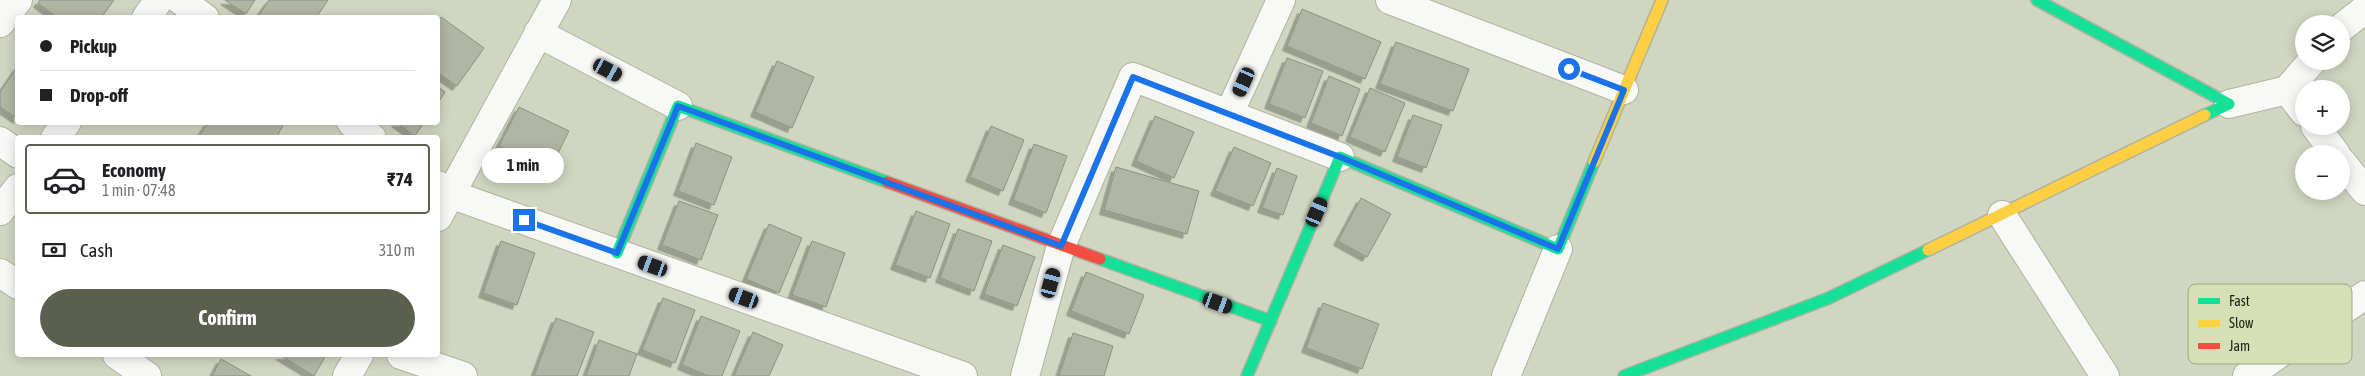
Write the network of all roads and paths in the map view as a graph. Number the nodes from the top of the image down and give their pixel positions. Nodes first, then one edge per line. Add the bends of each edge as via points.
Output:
1 (18, 0) edge
2 (159, 0) edge
3 (180, 0) edge
4 (557, 0) edge
5 (1281, 0) edge
6 (1390, 0) edge
7 (1662, 0) edge
8 (2036, 0) edge
9 (2365, 9) edge
10 (1446, 10) edge
11 (148, 15) edge
12 (201, 15) edge
13 (2350, 21) edge
14 (0, 23) edge
15 (538, 33) junction
16 (2304, 70) edge
17 (1624, 90) junction
18 (2287, 90) junction
19 (2295, 100) edge
20 (2230, 104) junction
21 (678, 106) junction
22 (1229, 114) junction
23 (355, 125) edge
24 (368, 135) edge
25 (0, 141) edge
26 (15, 152) edge
27 (1340, 157) junction
28 (2350, 172) edge
29 (2365, 191) edge
30 (15, 192) edge
31 (442, 199) edge
32 (0, 211) edge
33 (2002, 215) junction
34 (1061, 246) junction
35 (1558, 249) junction
36 (617, 253) junction
37 (0, 273) edge
38 (15, 283) edge
39 (2365, 295) edge
40 (2352, 304) edge
41 (1271, 321) junction
42 (120, 357) edge
43 (358, 357) edge
44 (407, 357) edge
45 (2264, 364) edge
46 (147, 376) edge
47 (347, 376) edge
48 (463, 376) edge
49 (963, 376) edge
50 (1025, 376) edge
51 (1247, 376) edge
52 (1506, 376) edge
53 (1624, 376) edge
54 (2106, 376) edge
55 (2247, 376) edge

1 - 14 street
2 - 11 street
3 - 12 street
4 - 15 street
5 - 22 street
6 - 10 street
7 - 17 street
8 - 20 street
9 - 13 street
10 - 17 street
15 - 21 street
15 - 31 street
16 - 18 street
17 - 35 street
18 - 19 street
18 - 20 street
20 - 33 street
21 - 34 street
21 - 36 street
22 - 27 street
22 - 34 street via 1133,77
23 - 24 street
25 - 26 street
27 - 35 street
27 - 41 street
28 - 29 street
30 - 32 street
31 - 36 street
33 - 53 street via 1828,298
33 - 54 street
34 - 41 street
34 - 50 street
35 - 52 street
36 - 49 street
37 - 38 street
39 - 40 street
41 - 51 street
42 - 46 street
43 - 47 street
44 - 48 street
45 - 55 street

